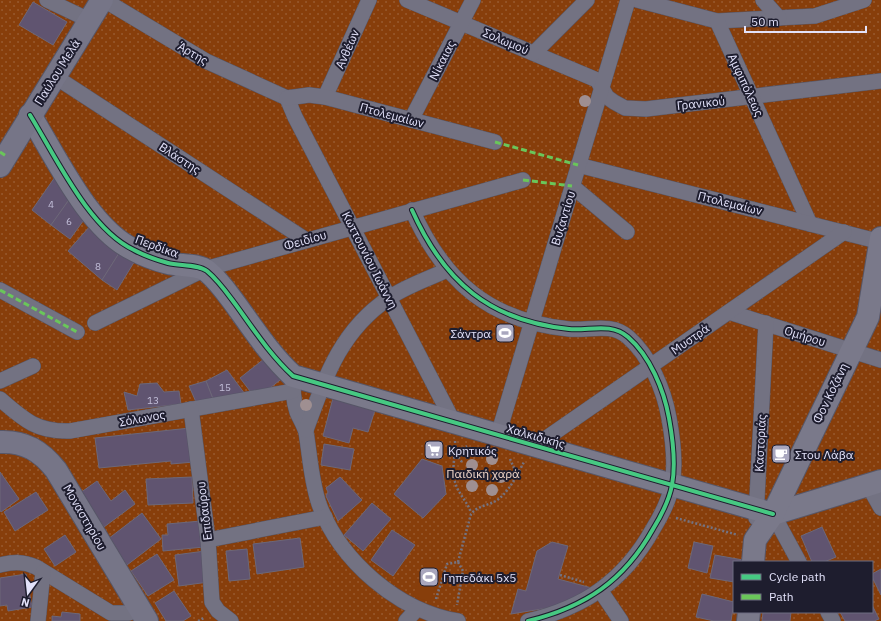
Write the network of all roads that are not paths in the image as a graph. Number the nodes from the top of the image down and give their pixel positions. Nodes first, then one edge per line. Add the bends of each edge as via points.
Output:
1 (46, 0) edge
2 (103, 0) edge
3 (369, 0) edge
4 (407, 0) edge
5 (473, 0) edge
6 (587, 0) edge
7 (628, 0) edge
8 (637, 0) edge
9 (763, 0) edge
10 (864, 0) edge
11 (779, 18) junction
12 (89, 20) junction
13 (717, 21) junction
14 (462, 22) junction
15 (534, 53) junction
16 (54, 76) junction
17 (881, 81) edge
18 (602, 86) junction
19 (325, 97) junction
20 (287, 98) junction
21 (752, 98) junction
22 (30, 115) junction
23 (411, 120) junction
24 (495, 142) dead end
25 (2, 158) edge
26 (578, 165) junction
27 (523, 180) dead end
28 (572, 186) junction
29 (412, 210) junction
30 (810, 224) junction
31 (353, 227) junction
32 (626, 232) dead end
33 (844, 232) junction
34 (881, 238) edge
35 (306, 240) junction
36 (881, 242) edge
37 (205, 269) junction
38 (447, 270) junction
39 (0, 290) edge
40 (389, 298) junction
41 (729, 312) junction
42 (532, 322) junction
43 (96, 323) dead end
44 (766, 323) junction
45 (77, 332) dead end
46 (851, 350) junction
47 (881, 360) edge
48 (33, 366) dead end
49 (652, 366) junction
50 (0, 381) edge
51 (293, 384) junction
52 (322, 384) junction
53 (0, 399) edge
54 (191, 410) junction
55 (454, 423) junction
56 (306, 430) junction
57 (498, 435) junction
58 (0, 442) edge
59 (535, 446) junction
60 (0, 454) edge
61 (875, 483) edge
62 (672, 485) junction
63 (881, 508) edge
64 (765, 512) junction
65 (325, 517) junction
66 (208, 540) junction
67 (753, 561) edge
68 (799, 561) edge
69 (0, 565) edge
70 (43, 572) junction
71 (600, 590) junction
72 (416, 609) junction
73 (137, 615) edge
74 (38, 621) edge
75 (231, 621) edge
76 (406, 621) edge
77 (456, 621) edge
78 (528, 621) edge
79 (621, 621) edge

1 - 12 street
2 - 12 main road, Παύλου Μελά
2 - 20 street, Άρτης via 206,61
3 - 19 street, Ανθέων
4 - 14 street, Σολωμού
5 - 14 street, Νίκαιας
6 - 15 street
7 - 18 street, Βυζαντίου
8 - 13 street
9 - 11 street
10 - 11 street via 815,16
11 - 13 street
12 - 16 main road, Παύλου Μελά
13 - 21 street, Αμφιπόλεως
14 - 15 street, Σολωμού
14 - 23 street, Νίκαιας
15 - 18 street, Σολωμού via 597,80
16 - 22 main road, Παύλου Μελά
16 - 35 street, Βλάστης
17 - 21 street, Γρανικού
18 - 21 street, Γρανικού via 607,96 625,108 646,109
18 - 26 street, Βυζαντίου
19 - 20 street, Πτολεμαίων via 310,95
19 - 23 street, Πτολεμαίων
20 - 31 street, Κωττουνίου Ιωάννη
21 - 30 street, Αμφιπόλεως
22 - 25 main road, Παύλου Μελά
22 - 37 street, Περδίκα via 75,189 94,217 110,234 126,246 145,255 169,263
23 - 24 street, Πτολεμαίων
26 - 28 street, Βυζαντίου
26 - 30 street, Πτολεμαίων
27 - 29 street, Φειδίου
28 - 32 street
28 - 42 street, Βυζαντίου
29 - 31 street, Φειδίου
29 - 38 street via 424,238
30 - 33 street, Πτολεμαίων
31 - 35 street, Φειδίου
31 - 40 street, Κωττουνίου Ιωάννη
33 - 36 street, Πτολεμαίων
33 - 41 street, Μυστρά
34 - 36 street, Φον Κοζάνη
35 - 37 street, Φειδίου
36 - 46 street, Φον Κοζάνη via 868,317
37 - 43 street, Φειδίου
37 - 51 street via 219,282
38 - 40 street
38 - 42 street via 482,301 513,317
39 - 45 street
40 - 52 street via 364,318 351,333
40 - 55 street, Κωττουνίου Ιωάννη
41 - 44 street, Ομήρου
41 - 49 street, Μυστρά
42 - 49 street via 570,329 614,329 628,336
42 - 57 street, Βυζαντίου
44 - 46 street, Ομήρου
44 - 64 street, Καστοριάς
46 - 47 street, Ομήρου
46 - 64 street, Φον Κοζάνη
48 - 50 street
49 - 59 street, Μυστρά
49 - 62 street via 668,414 673,447
51 - 52 street, Χαλκιδικής
51 - 54 street, Σόλωνος
51 - 56 street via 297,413
52 - 55 street, Χαλκιδικής
52 - 56 street
53 - 54 street, Σόλωνος via 30,423 45,430 59,431
54 - 66 street, Επιδαύρου
55 - 57 street, Χαλκιδικής
56 - 65 street via 315,490
57 - 59 street, Χαλκιδικής
58 - 73 main road, Μοναστηρίου via 26,445 47,459 66,484
59 - 62 street, Χαλκιδικής
60 - 73 main road, Μοναστηρίου via 19,455 39,468
61 - 63 street
61 - 64 street
62 - 64 street, Χαλκιδικής
62 - 71 street via 662,514 643,547 618,576
64 - 67 street, Φον Κοζάνη via 755,540
64 - 68 street
65 - 66 street
65 - 72 street via 345,549 359,565
66 - 75 street, Επιδαύρου via 212,602 218,611
69 - 70 street via 26,562
70 - 73 street via 111,613
70 - 74 street
71 - 78 street via 573,606
71 - 79 street
72 - 76 street
72 - 77 street

